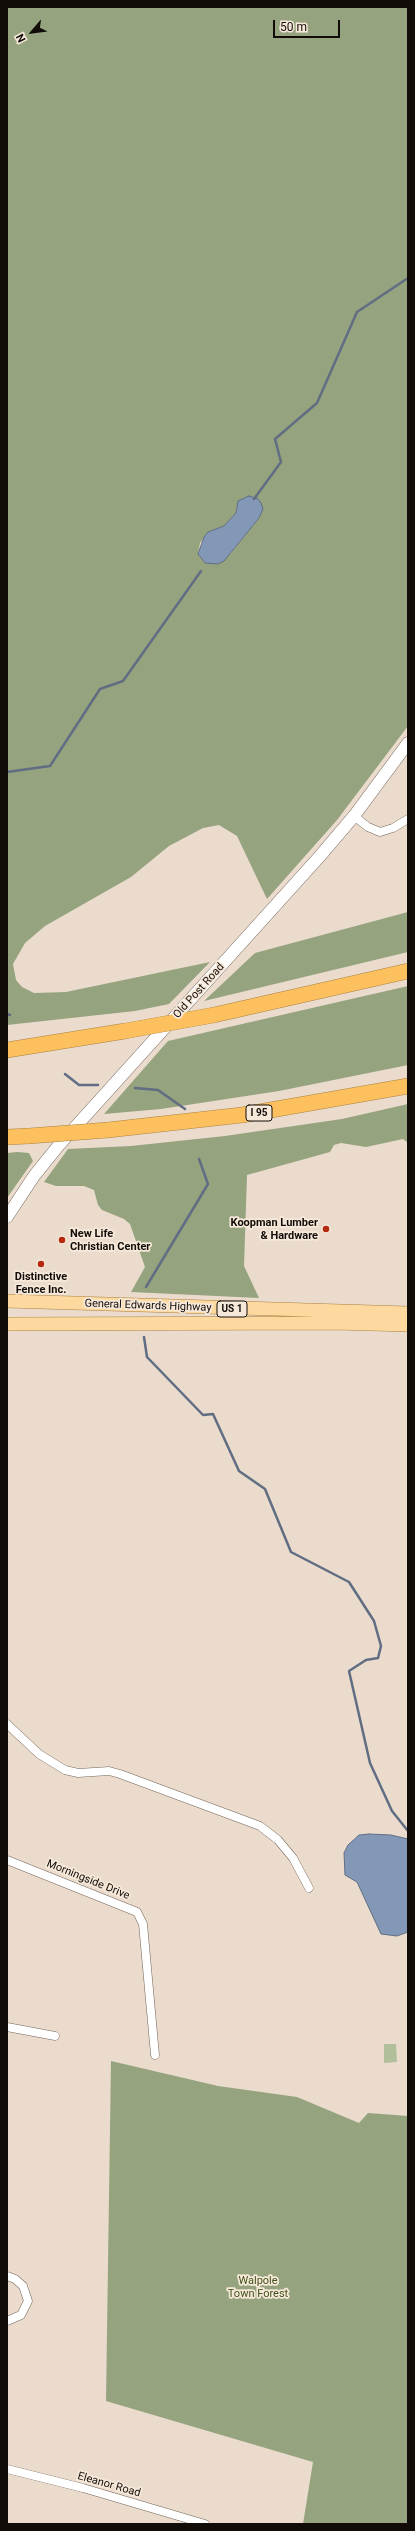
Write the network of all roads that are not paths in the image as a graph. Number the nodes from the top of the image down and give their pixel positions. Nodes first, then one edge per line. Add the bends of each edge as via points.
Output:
1 (408, 743) edge
2 (354, 816) junction
3 (408, 819) edge
4 (408, 971) edge
5 (7, 1050) edge
6 (408, 1086) edge
7 (7, 1137) edge
8 (7, 1217) edge
9 (7, 1301) edge
10 (408, 1313) edge
11 (7, 1324) edge
12 (408, 1325) edge
13 (7, 1724) edge
14 (7, 1860) edge
15 (309, 1888) dead end
16 (7, 2027) edge
17 (55, 2036) dead end
18 (155, 2055) dead end
19 (7, 2276) edge
20 (7, 2321) edge
21 (7, 2469) edge
22 (205, 2524) edge

1 - 2 main road, Old Post Road
2 - 3 street via 368,827 380,832
2 - 8 main road, Old Post Road via 59,1145 31,1180
4 - 5 highway, bridge via 214,1015
6 - 7 highway, I 95, bridge via 249,1114 108,1130
9 - 10 main road, General Edwards Highway / US 1
11 - 12 main road, General Edwards Highway / US 1
13 - 15 street via 39,1754 65,1770 78,1773 109,1771 120,1774 260,1826 278,1840 293,1858
14 - 18 street, Morningside Drive via 137,1912 144,1931
16 - 17 street
19 - 20 street via 24,2286 28,2301 21,2315
21 - 22 street, Eleanor Road via 83,2488

